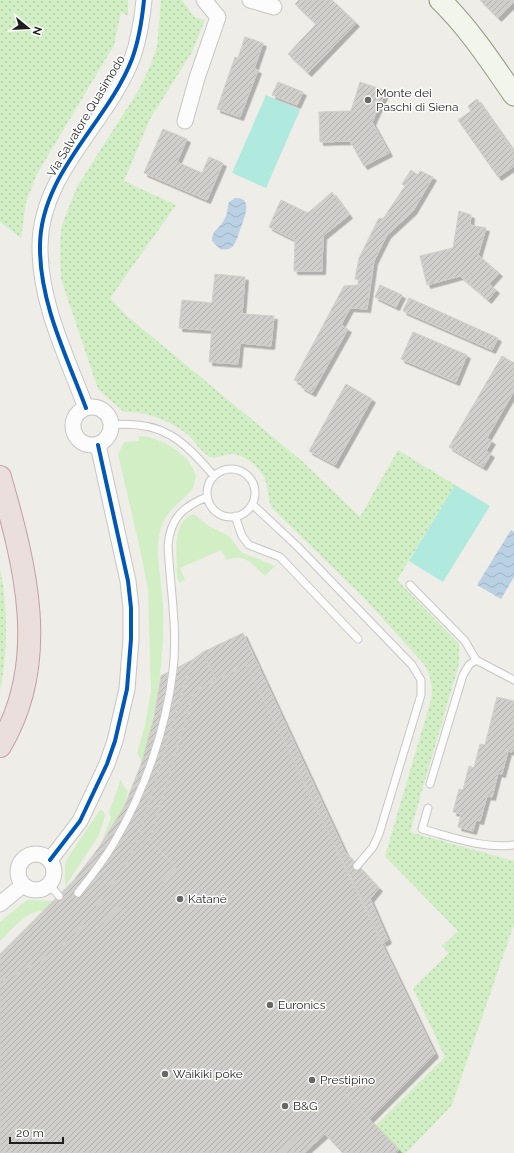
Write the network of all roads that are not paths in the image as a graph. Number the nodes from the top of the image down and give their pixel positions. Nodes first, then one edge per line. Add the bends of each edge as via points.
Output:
1 (138, 0) edge
2 (144, 0) edge
3 (204, 0) edge
4 (250, 0) edge
5 (440, 0) edge
6 (274, 7) dead end
7 (142, 17) junction
8 (514, 95) edge
9 (185, 121) dead end
10 (86, 408) junction
11 (111, 425) junction
12 (98, 445) junction
13 (214, 476) junction
14 (0, 477) edge
15 (207, 497) junction
16 (252, 504) junction
17 (235, 516) junction
18 (0, 530) edge
19 (410, 585) dead end
20 (358, 639) dead end
21 (476, 660) junction
22 (514, 680) edge
23 (0, 716) edge
24 (0, 746) edge
25 (430, 784) dead end
26 (428, 808) dead end
27 (514, 844) edge
28 (50, 860) junction
29 (357, 866) dead end
30 (23, 885) junction
31 (78, 893) dead end
32 (0, 904) edge

1 - 7 street, Via Salvatore Quasimodo
2 - 7 street, Via Salvatore Quasimodo
3 - 9 street via 218,16
4 - 6 street
5 - 8 main road via 460,20
7 - 10 street, Via Salvatore Quasimodo via 137,44 126,73 53,190 44,218 40,247 42,280 50,311
10 - 11 street via 102,410
10 - 12 street via 74,418 74,433 83,444
11 - 12 street via 108,437
11 - 13 lane via 143,424 177,438
12 - 28 street via 128,581 131,639 127,689 107,764 80,821
13 - 15 lane via 209,482
13 - 16 lane via 227,469 242,471 252,482
14 - 24 highway via 26,580 29,636 28,662 21,699
15 - 17 lane via 214,510 227,516
15 - 31 lane via 192,503 181,513 169,534 173,670 163,721 150,766 132,810 115,842
16 - 17 lane via 248,510
16 - 29 lane via 297,546 412,665 420,680 421,695 379,834 374,847
17 - 20 lane via 242,536 249,545 280,557
18 - 23 highway via 12,588 15,636 11,678
19 - 21 lane via 465,640
21 - 22 lane
21 - 25 lane via 463,674
26 - 27 lane via 422,829 478,844
28 - 30 street via 44,855 37,854 23,859 18,872
28 - 30 street via 55,873 54,891 36,891
30 - 32 street

